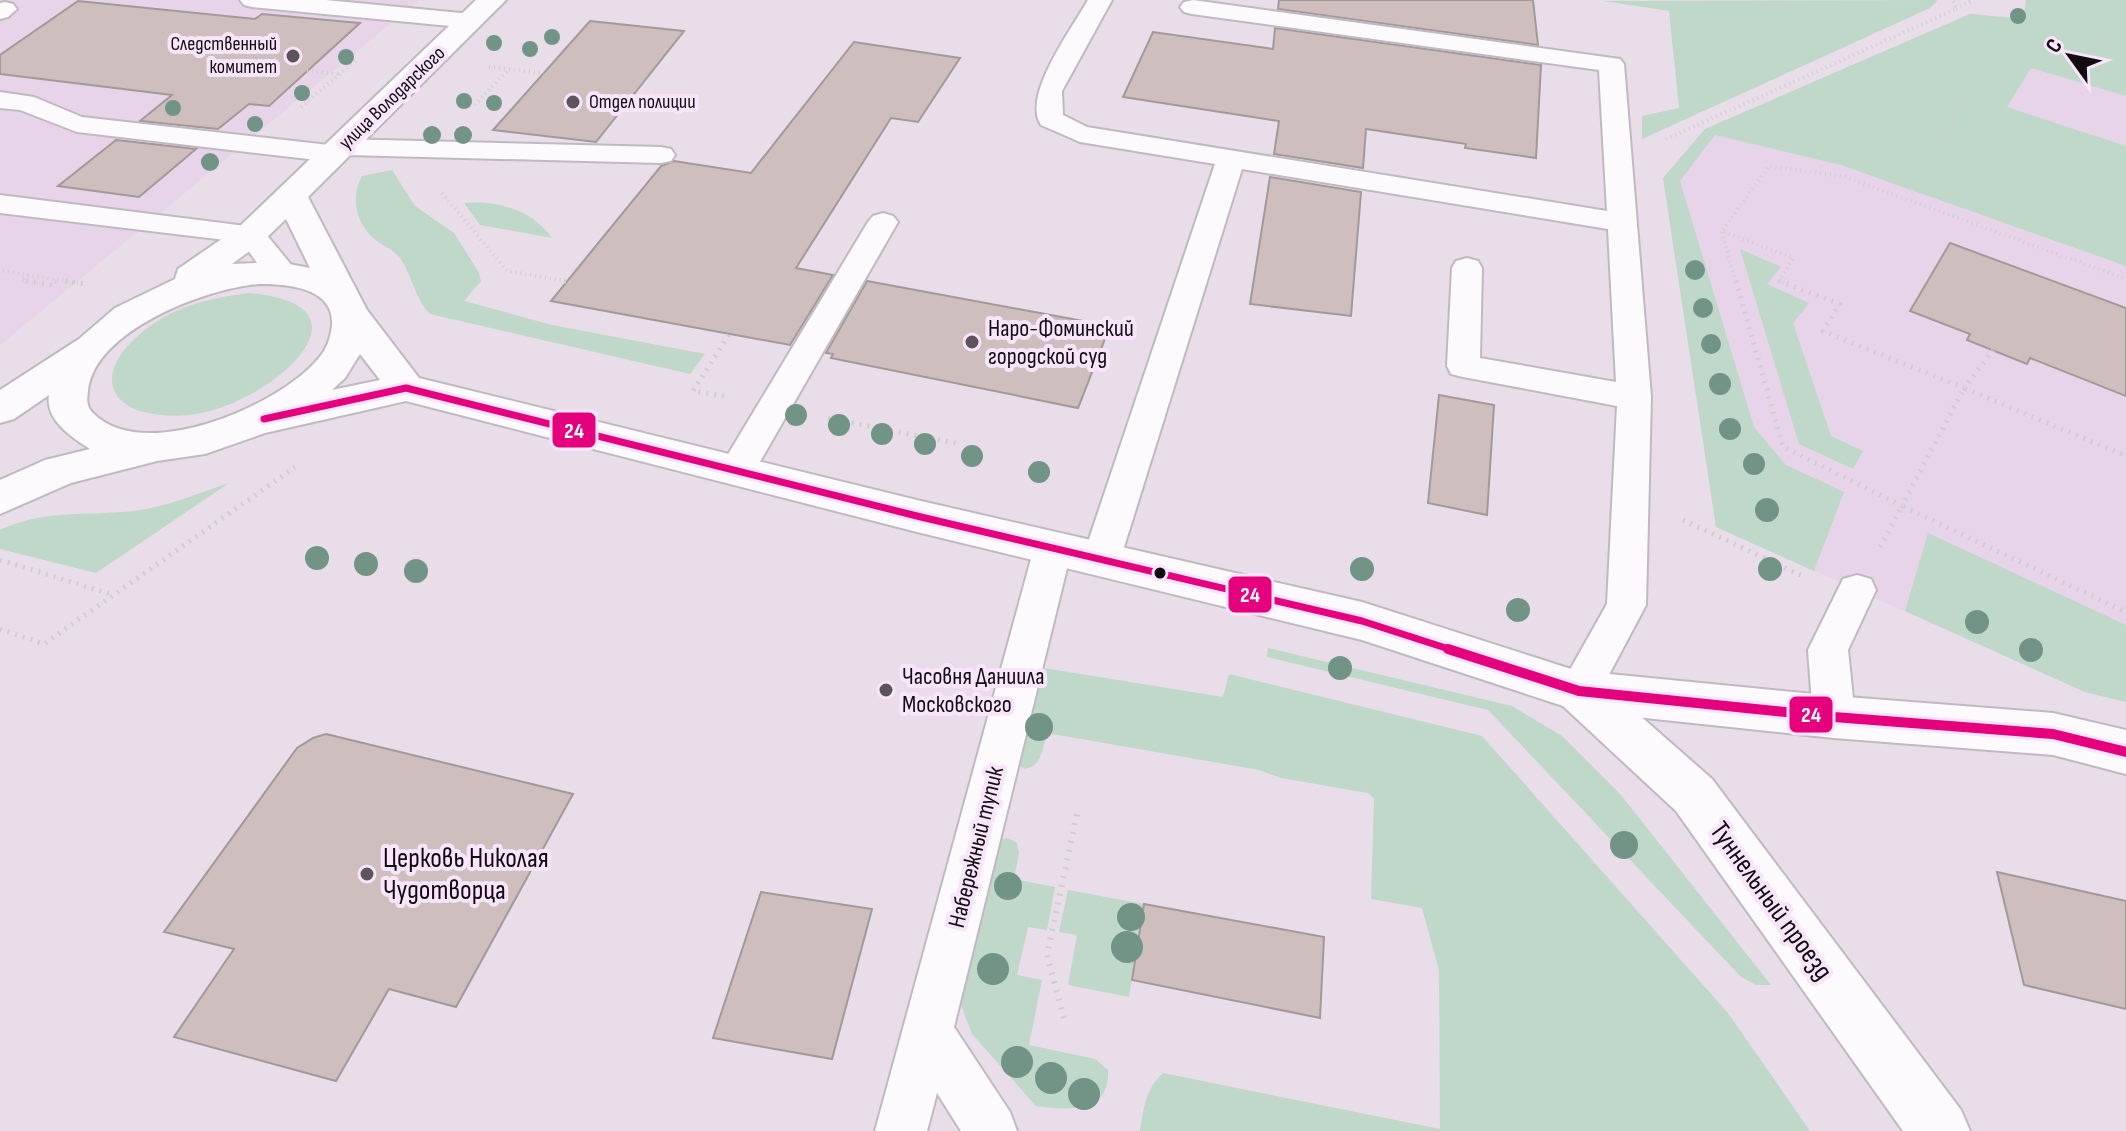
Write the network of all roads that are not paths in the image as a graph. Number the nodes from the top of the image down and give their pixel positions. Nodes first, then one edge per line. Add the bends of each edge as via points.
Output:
1 (252, 0) edge
2 (1100, 0) edge
3 (1192, 7) dead end
4 (482, 10) edge
5 (0, 100) edge
6 (338, 150) junction
7 (661, 155) dead end
8 (1231, 159) junction
9 (291, 195) junction
10 (0, 204) edge
11 (883, 222) dead end
12 (1621, 222) junction
13 (251, 234) junction
14 (1467, 268) dead end
15 (282, 272) junction
16 (345, 304) junction
17 (120, 320) junction
18 (88, 349) junction
19 (406, 388) junction
20 (1634, 397) junction
21 (0, 409) edge
22 (264, 419) junction
23 (158, 447) junction
24 (737, 470) junction
25 (0, 498) edge
26 (1053, 548) junction
27 (1101, 560) junction
28 (1855, 594) road end
29 (1579, 691) junction
30 (1834, 717) junction
31 (2126, 752) edge
32 (928, 1032) junction
33 (901, 1131) edge
34 (991, 1131) edge
35 (1940, 1131) edge

1 - 4 lane
2 - 8 lane via 1049,91 1050,119 1080,134
3 - 12 lane via 1611,64
4 - 6 main road, улица Володарского
5 - 6 lane via 25,103 77,124
6 - 7 lane
6 - 9 main road, улица Володарского
8 - 12 lane
8 - 27 lane
9 - 13 main road, улица Володарского
9 - 16 main road
10 - 13 lane
11 - 24 lane
12 - 20 lane
13 - 15 lane
13 - 17 main road, улица Володарского
14 - 20 lane via 1463,366
15 - 16 main road, улица Володарского via 315,278
15 - 17 main road, улица Володарского via 200,282
16 - 19 main road
16 - 22 main road, улица Володарского via 347,345 326,376
17 - 18 main road, улица Володарского
18 - 21 main road
18 - 23 main road, улица Володарского via 70,377 68,404 82,427 111,442
19 - 22 main road
19 - 24 main road
20 - 29 lane via 1626,605
22 - 23 main road, улица Володарского via 211,439
23 - 25 main road via 60,471
24 - 26 main road
26 - 27 main road
26 - 32 lane, Набережный тупик
27 - 29 main road via 1362,621
28 - 30 lane via 1828,650
29 - 30 main road
29 - 35 main road, Туннельный проезд via 1694,795
30 - 31 main road via 2053,734
32 - 33 lane, Набережный тупик
32 - 34 lane

